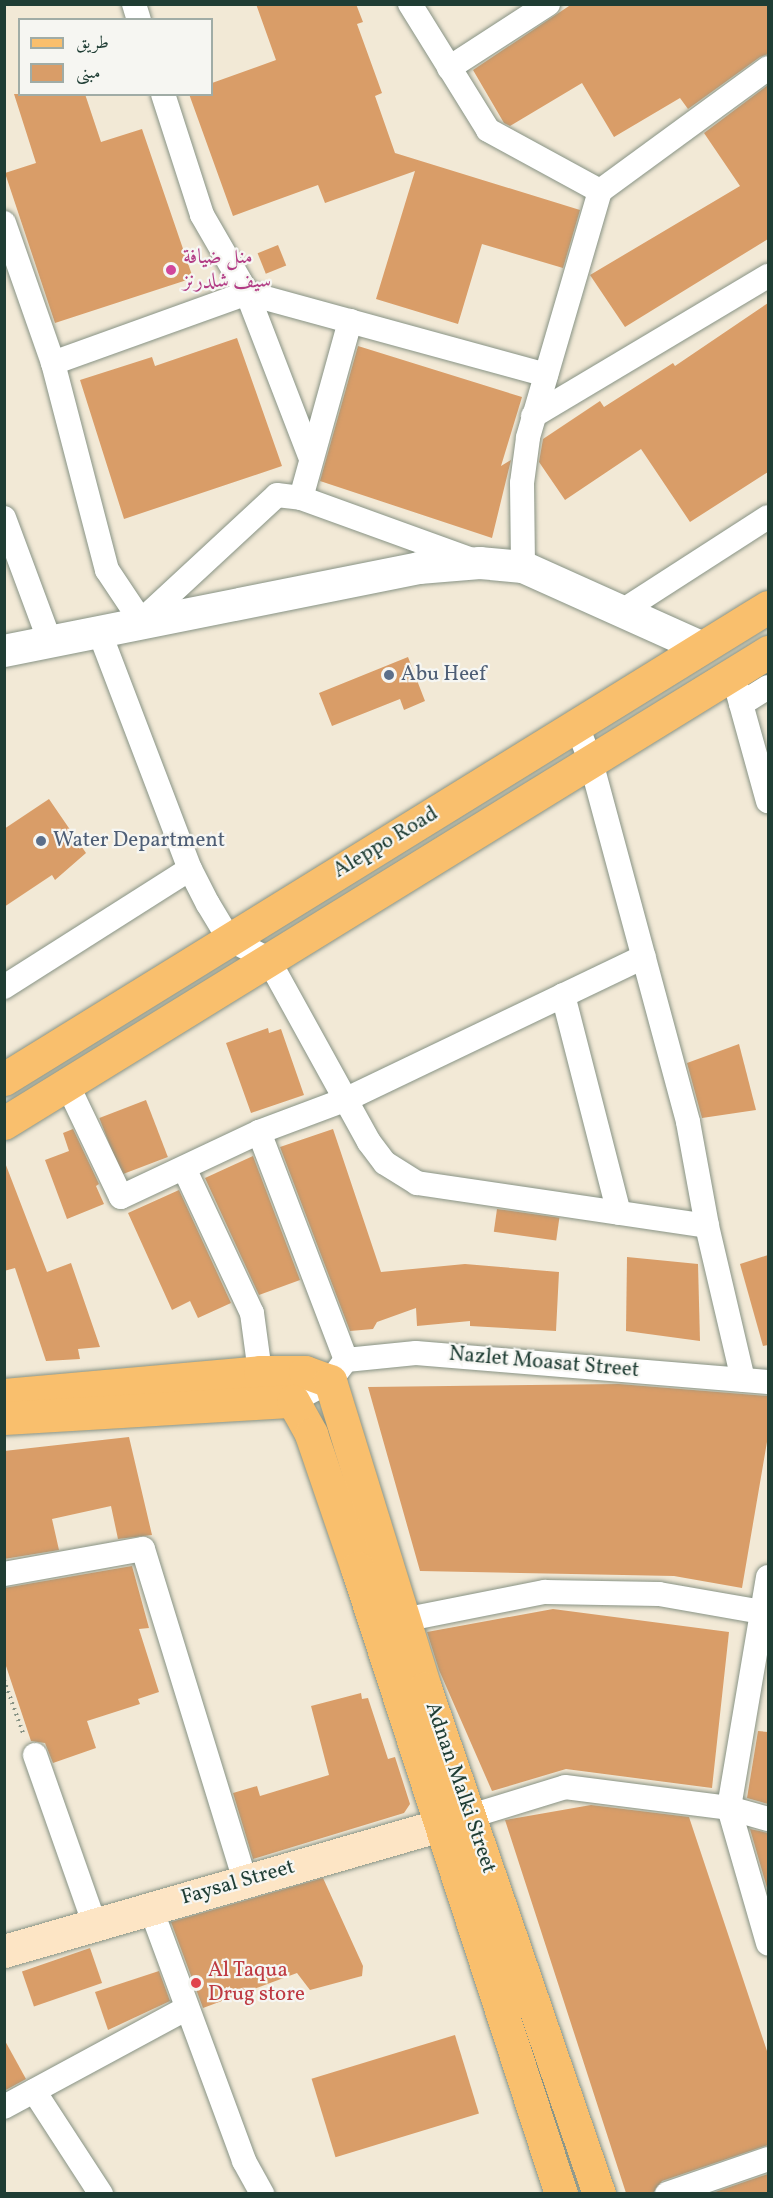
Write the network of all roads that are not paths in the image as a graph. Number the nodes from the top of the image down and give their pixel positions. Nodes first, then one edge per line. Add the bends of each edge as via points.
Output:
1 (410, 4) edge
2 (548, 4) edge
3 (449, 68) junction
4 (768, 68) edge
5 (164, 96) edge
6 (600, 191) junction
7 (4, 223) edge
8 (768, 276) edge
9 (247, 292) junction
10 (350, 321) junction
11 (53, 363) junction
12 (546, 375) junction
13 (533, 416) junction
14 (310, 456) junction
15 (301, 498) junction
16 (768, 517) edge
17 (4, 518) edge
18 (480, 563) junction
19 (523, 567) junction
20 (768, 607) edge
21 (619, 613) junction
22 (141, 621) junction
23 (99, 632) junction
24 (50, 642) junction
25 (703, 648) junction
26 (4, 651) edge
27 (768, 652) edge
28 (768, 687) edge
29 (737, 690) junction
30 (577, 726) junction
31 (591, 762) junction
32 (768, 801) edge
33 (190, 870) junction
34 (229, 939) junction
35 (644, 957) junction
36 (268, 959) junction
37 (4, 987) edge
38 (563, 995) junction
39 (4, 1080) edge
40 (67, 1084) junction
41 (347, 1099) junction
42 (4, 1123) edge
43 (259, 1132) junction
44 (184, 1168) junction
45 (619, 1213) junction
46 (707, 1226) junction
47 (338, 1370) junction
48 (260, 1372) junction
49 (742, 1380) junction
50 (768, 1383) edge
51 (4, 1395) edge
52 (293, 1401) junction
53 (4, 1418) edge
54 (4, 1574) edge
55 (768, 1577) edge
56 (765, 1612) edge
57 (403, 1620) junction
58 (35, 1755) road end
59 (729, 1808) junction
60 (768, 1819) edge
61 (457, 1820) junction
62 (244, 1881) junction
63 (151, 1909) junction
64 (94, 1925) junction
65 (768, 1943) edge
66 (4, 1951) edge
67 (187, 2008) junction
68 (34, 2091) junction
69 (4, 2107) edge
70 (768, 2158) edge
71 (101, 2193) edge
72 (262, 2193) edge
73 (561, 2193) edge
74 (600, 2193) edge
75 (667, 2193) edge

1 - 3 street
2 - 3 street
3 - 6 street via 488,130
4 - 6 street
5 - 9 street via 202,215
6 - 12 street
7 - 11 street
8 - 13 street
9 - 10 street
9 - 11 street
9 - 14 street
10 - 12 street
10 - 14 street
11 - 22 street via 107,570
12 - 13 street
13 - 19 street via 522,483
14 - 15 street
15 - 18 street
15 - 22 street via 277,495
16 - 21 street
17 - 24 street
18 - 19 street
18 - 22 street via 419,568
19 - 21 street
20 - 25 main road, Aleppo Road
21 - 25 street
22 - 23 street
23 - 24 street
23 - 33 street
24 - 26 street
25 - 30 main road, Aleppo Road
27 - 29 main road, Aleppo Road
28 - 29 street
29 - 31 main road, Aleppo Road
29 - 32 street
30 - 31 street
30 - 34 main road, Aleppo Road
31 - 35 street
31 - 36 main road, Aleppo Road
33 - 34 street
33 - 37 street
34 - 36 street
34 - 39 main road, Aleppo Road
35 - 38 street
35 - 46 street via 688,1122
36 - 40 main road, Aleppo Road
36 - 41 street
38 - 41 street
38 - 45 street
40 - 42 main road, Aleppo Road
40 - 44 street via 121,1197
41 - 43 street
41 - 45 street via 369,1142 385,1163 417,1182
43 - 44 street
43 - 47 street
44 - 48 street via 252,1313
45 - 46 street
46 - 49 street
47 - 48 main road, Nazlet Moasat Street
47 - 49 street, Nazlet Moasat Street via 416,1353
47 - 52 street, Nazlet Moasat Street
47 - 57 main road, Adnan Malki Street
48 - 51 main road, Nazlet Moasat Street
49 - 50 street, Nazlet Moasat Street
52 - 53 main road, Nazlet Moasat Street
52 - 61 main road, Adnan Malki Street via 311,1434
54 - 62 street via 143,1548
55 - 56 street
56 - 57 street via 659,1594 545,1592
56 - 59 street
57 - 61 main road, Adnan Malki Street
58 - 64 street
59 - 60 street
59 - 61 street via 566,1787
59 - 65 street
61 - 62 main road, Faysal Street
61 - 73 main road, Adnan Malki Street
61 - 74 main road, Adnan Malki Street
62 - 63 main road, Faysal Street
63 - 64 main road, Faysal Street
63 - 67 street
64 - 66 main road, Faysal Street
67 - 68 street
67 - 72 street via 244,2161
68 - 69 street
68 - 71 street
70 - 75 street

